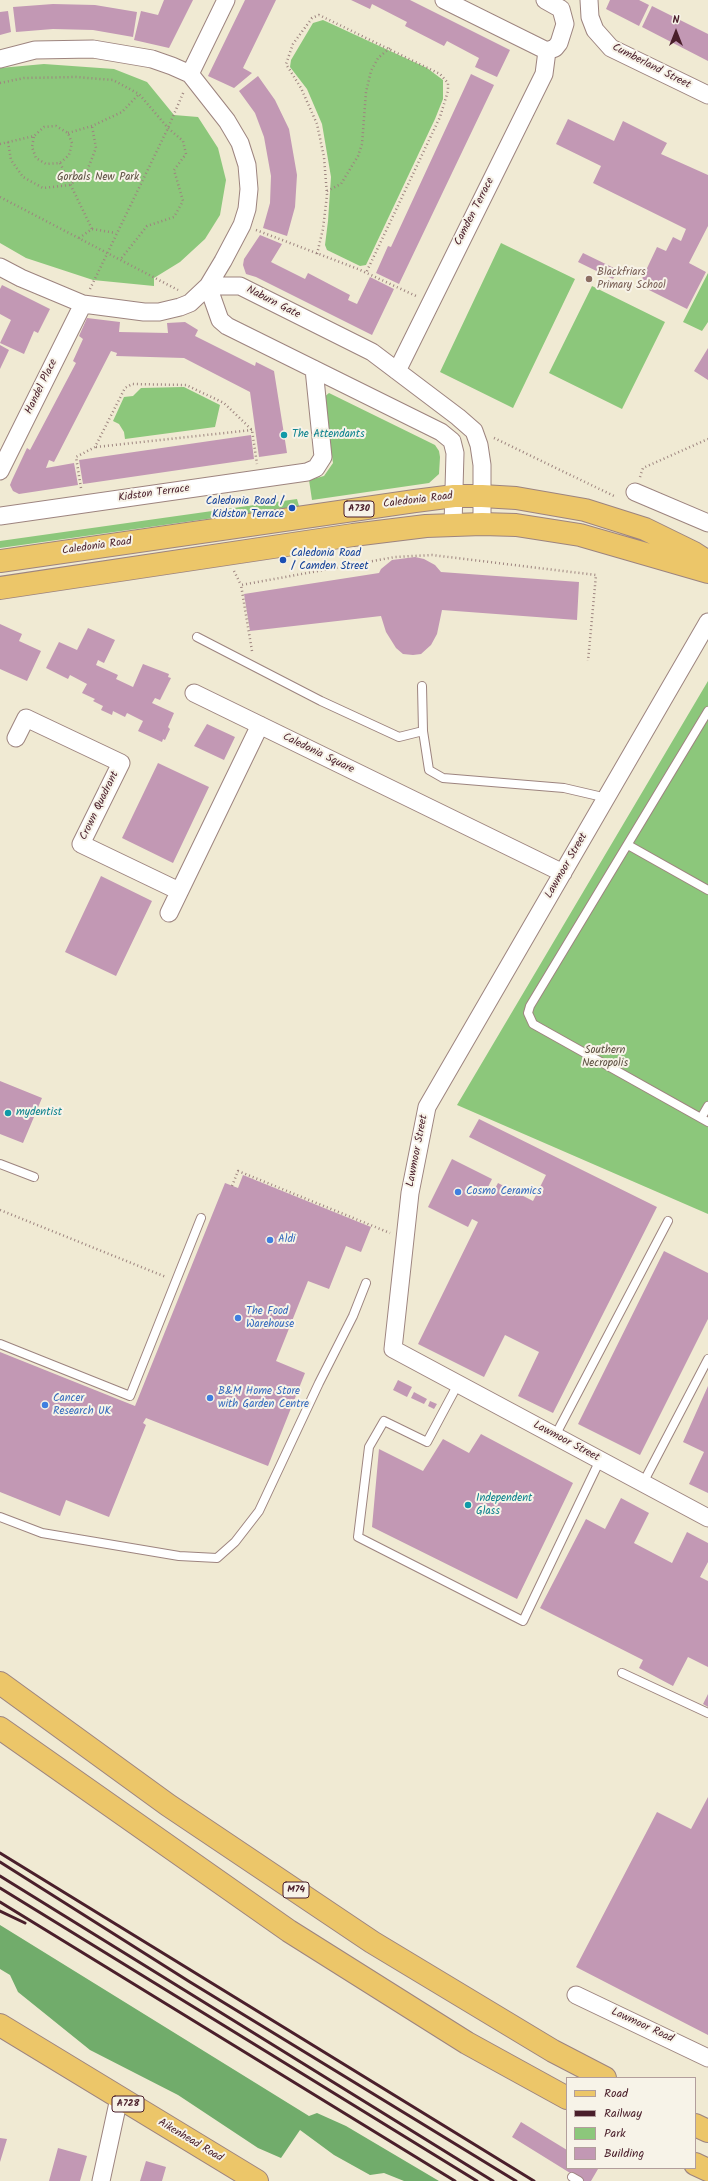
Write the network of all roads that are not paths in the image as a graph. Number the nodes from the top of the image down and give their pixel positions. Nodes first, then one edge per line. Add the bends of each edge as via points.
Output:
1 (226, 0) edge
2 (444, 0) edge
3 (545, 0) edge
4 (589, 8) edge
5 (564, 16) junction
6 (547, 51) junction
7 (0, 58) edge
8 (190, 74) junction
9 (708, 95) edge
10 (0, 267) edge
11 (208, 286) junction
12 (83, 304) junction
13 (314, 370) junction
14 (397, 371) junction
15 (0, 471) edge
16 (635, 492) road end
17 (454, 496) junction
18 (482, 496) junction
19 (0, 516) edge
20 (708, 523) edge
21 (482, 524) junction
22 (454, 525) junction
23 (0, 562) edge
24 (708, 562) edge
25 (708, 572) edge
26 (0, 588) edge
27 (708, 622) edge
28 (197, 637) dead end
29 (422, 686) dead end
30 (194, 693) dead end
31 (708, 710) edge
32 (260, 726) junction
33 (423, 732) junction
34 (16, 738) dead end
35 (607, 798) junction
36 (628, 845) junction
37 (563, 873) junction
38 (179, 890) junction
39 (708, 890) edge
40 (169, 913) dead end
41 (708, 1106) edge
42 (704, 1120) edge
43 (0, 1164) edge
44 (34, 1177) dead end
45 (201, 1218) dead end
46 (668, 1221) dead end
47 (366, 1283) dead end
48 (0, 1344) edge
49 (708, 1359) edge
50 (458, 1384) junction
51 (555, 1436) junction
52 (600, 1460) junction
53 (643, 1483) junction
54 (0, 1517) edge
55 (708, 1518) edge
56 (622, 1673) dead end
57 (0, 1683) edge
58 (708, 1713) edge
59 (0, 1728) edge
60 (576, 1995) dead end
61 (0, 2025) edge
62 (708, 2058) edge
63 (602, 2077) edge
64 (566, 2097) edge
65 (119, 2098) junction
66 (696, 2126) edge
67 (708, 2132) edge
68 (696, 2164) edge
69 (708, 2170) edge
70 (101, 2181) edge
71 (256, 2181) edge

1 - 8 street
2 - 6 street
3 - 5 street via 561,9
4 - 5 street, Cumberland Street
4 - 9 street, Cumberland Street via 595,30 611,48
5 - 6 street via 563,34 555,48
6 - 14 street, Camden Terrace via 544,74
7 - 8 street via 35,50 93,49 152,59
8 - 11 street via 227,121 240,143 247,165 249,190 242,225
10 - 12 street
11 - 12 street via 190,303 159,312 129,311
11 - 13 street via 220,320 227,326
11 - 14 street, Naburn Gate via 240,286 372,352
12 - 15 street, Handel Place
13 - 17 street via 441,432 452,441 455,453
13 - 19 street, Kidston Terrace via 323,457 316,468 307,472
14 - 18 street, Naburn Gate via 474,431 482,465
16 - 20 street
17 - 18 main road, Caledonia Road / A730
17 - 22 street
17 - 23 main road, Caledonia Road / A730
18 - 21 street, Naburn Gate
18 - 24 main road, Caledonia Road / A730 via 516,498 585,510 645,529 694,552
21 - 22 main road, A730
21 - 25 main road, A730 via 516,525 580,535
22 - 26 main road, A730 via 353,535
27 - 35 street, Lawmoor Street
28 - 33 lane via 321,701 399,737
29 - 33 lane
30 - 32 street, Caledonia Square
31 - 36 lane
32 - 37 street, Caledonia Square
32 - 38 street
33 - 35 lane via 429,770 444,778 564,788
34 - 38 street, Crown Quadrant via 26,718 120,764 81,844
35 - 37 street, Lawmoor Street
36 - 39 lane
36 - 42 lane via 528,1013 533,1024
37 - 50 street, Lawmoor Street via 427,1107 410,1193 393,1349
38 - 40 street
41 - 42 lane
43 - 44 lane
45 - 48 lane via 130,1396
46 - 51 lane
47 - 54 lane via 353,1316 259,1511 235,1542 217,1558 179,1556 42,1533
49 - 53 lane
50 - 51 street, Lawmoor Street
50 - 52 lane via 427,1442 384,1420 369,1447 358,1538 523,1620
51 - 52 street, Lawmoor Street
52 - 53 street, Lawmoor Street
53 - 55 street, Lawmoor Street
56 - 58 lane
57 - 63 main road, M74 via 168,1805 372,1942 553,2051
59 - 64 main road via 289,1931 467,2043
60 - 62 street, Lawmoor Road
61 - 65 main road, Aikenhead Road / A728
65 - 70 street
65 - 71 main road, Aikenhead Road / A728
66 - 67 main road
68 - 69 main road

